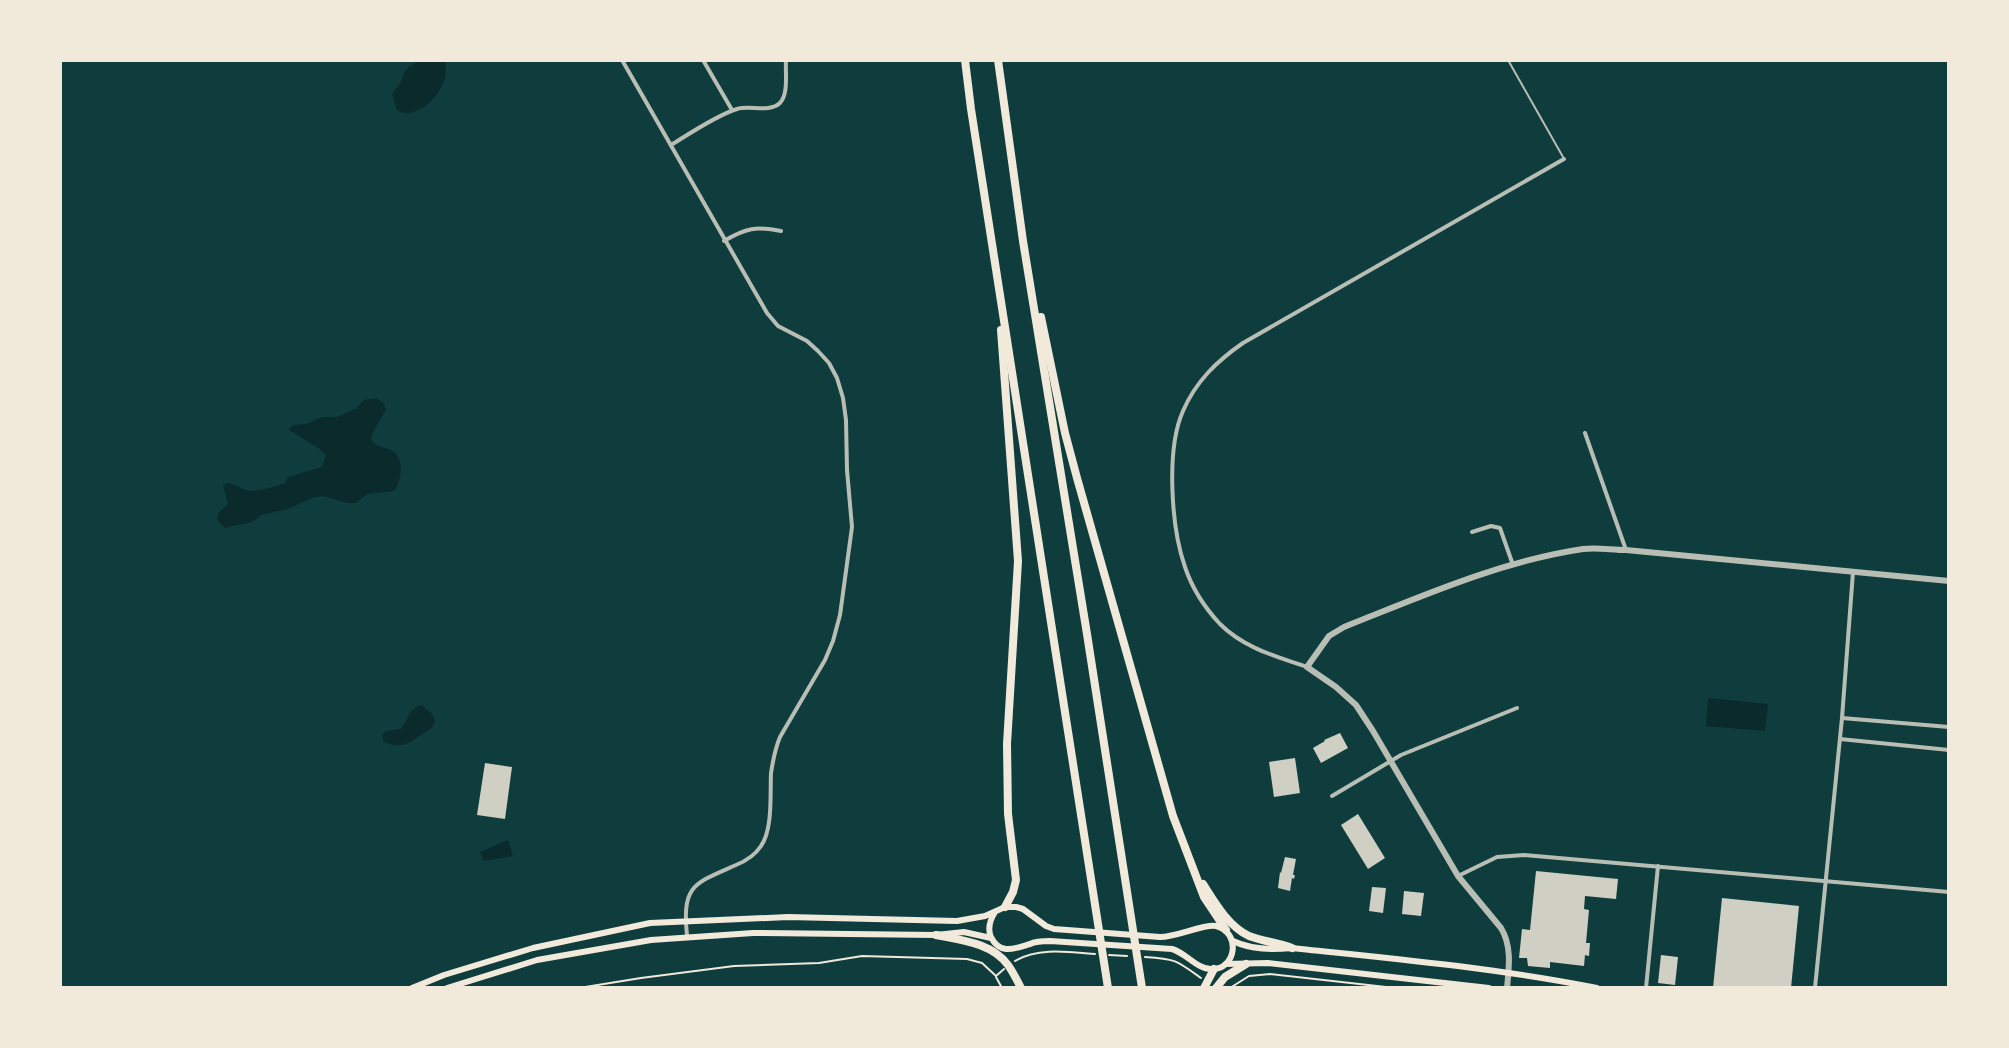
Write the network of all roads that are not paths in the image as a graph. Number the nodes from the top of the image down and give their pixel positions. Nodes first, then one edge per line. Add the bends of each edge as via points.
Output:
1 (622, 60) edge
2 (703, 60) edge
3 (786, 60) edge
4 (965, 60) edge
5 (998, 60) edge
6 (1508, 60) edge
7 (732, 110) junction
8 (671, 145) junction
9 (1564, 159) joint
10 (781, 231) dead end
11 (724, 241) junction
12 (1023, 241) junction
13 (998, 285) junction
14 (1585, 433) dead end
15 (1472, 532) dead end
16 (1626, 550) junction
17 (1513, 565) junction
18 (1853, 572) junction
19 (1949, 581) edge
20 (1307, 667) junction
21 (1517, 708) dead end
22 (1842, 718) junction
23 (1949, 727) edge
24 (1840, 739) junction
25 (1949, 750) edge
26 (1391, 761) junction
27 (1332, 796) dead end
28 (1658, 866) junction
29 (1192, 869) junction
30 (1458, 876) junction
31 (1826, 881) junction
32 (1949, 892) edge
33 (1005, 907) junction
34 (995, 912) junction
35 (686, 923) junction
36 (1226, 930) junction
37 (936, 935) junction
38 (991, 938) junction
39 (687, 939) junction
40 (1232, 940) junction
41 (1292, 948) junction
42 (998, 951) junction
43 (1226, 964) junction
44 (1246, 964) junction
45 (1214, 969) junction
46 (1509, 973) junction
47 (1142, 984) edge
48 (1205, 985) edge
49 (1108, 986) edge
50 (412, 988) edge
51 (447, 988) edge
52 (1021, 988) edge
53 (1216, 988) edge
54 (1489, 988) edge
55 (1507, 988) edge
56 (1597, 988) edge
57 (1646, 988) edge
58 (1815, 988) edge

1 - 8 street
2 - 7 street
3 - 7 street via 780,103
4 - 13 highway
5 - 12 highway
6 - 9 lane
7 - 8 street
8 - 11 street
9 - 20 street via 1243,343 1206,373 1188,400 1172,457 1179,547 1188,575 1207,608 1235,637
10 - 11 street via 749,229
11 - 35 street via 767,313 818,351 837,378 846,420 851,538 836,628 825,660 775,749 768,829 761,847 746,861 695,886 686,902
12 - 29 highway via 1077,478
12 - 47 highway
13 - 33 highway via 1018,561 1007,744 1016,880
13 - 49 highway
14 - 16 street
15 - 17 street via 1500,528
16 - 17 street via 1586,549
16 - 18 street
17 - 20 street via 1344,627 1329,636
18 - 19 street
18 - 22 street
20 - 26 street via 1356,705
21 - 26 street
22 - 23 street
22 - 24 street
24 - 25 street
24 - 31 street
26 - 27 street
26 - 30 street
28 - 30 street via 1510,855
28 - 31 street
28 - 57 street
29 - 36 highway
29 - 41 highway via 1240,931
30 - 46 street via 1506,937
31 - 32 street
31 - 58 street
33 - 34 main road
33 - 36 main road via 1023,909 1054,929 1148,937 1172,937 1207,926
34 - 35 main road via 957,921 757,917
34 - 38 main road
35 - 39 street
35 - 50 main road via 650,923 561,940
36 - 40 main road
37 - 38 main road via 964,932
37 - 39 main road via 781,933
37 - 42 highway
38 - 42 main road
39 - 51 main road via 619,944 537,960
40 - 41 main road via 1250,947
40 - 43 main road
41 - 46 main road
42 - 45 main road via 1050,941 1172,949
42 - 52 highway
43 - 44 main road
43 - 45 main road
44 - 53 highway
44 - 54 main road
45 - 48 highway
46 - 55 street
46 - 56 main road

